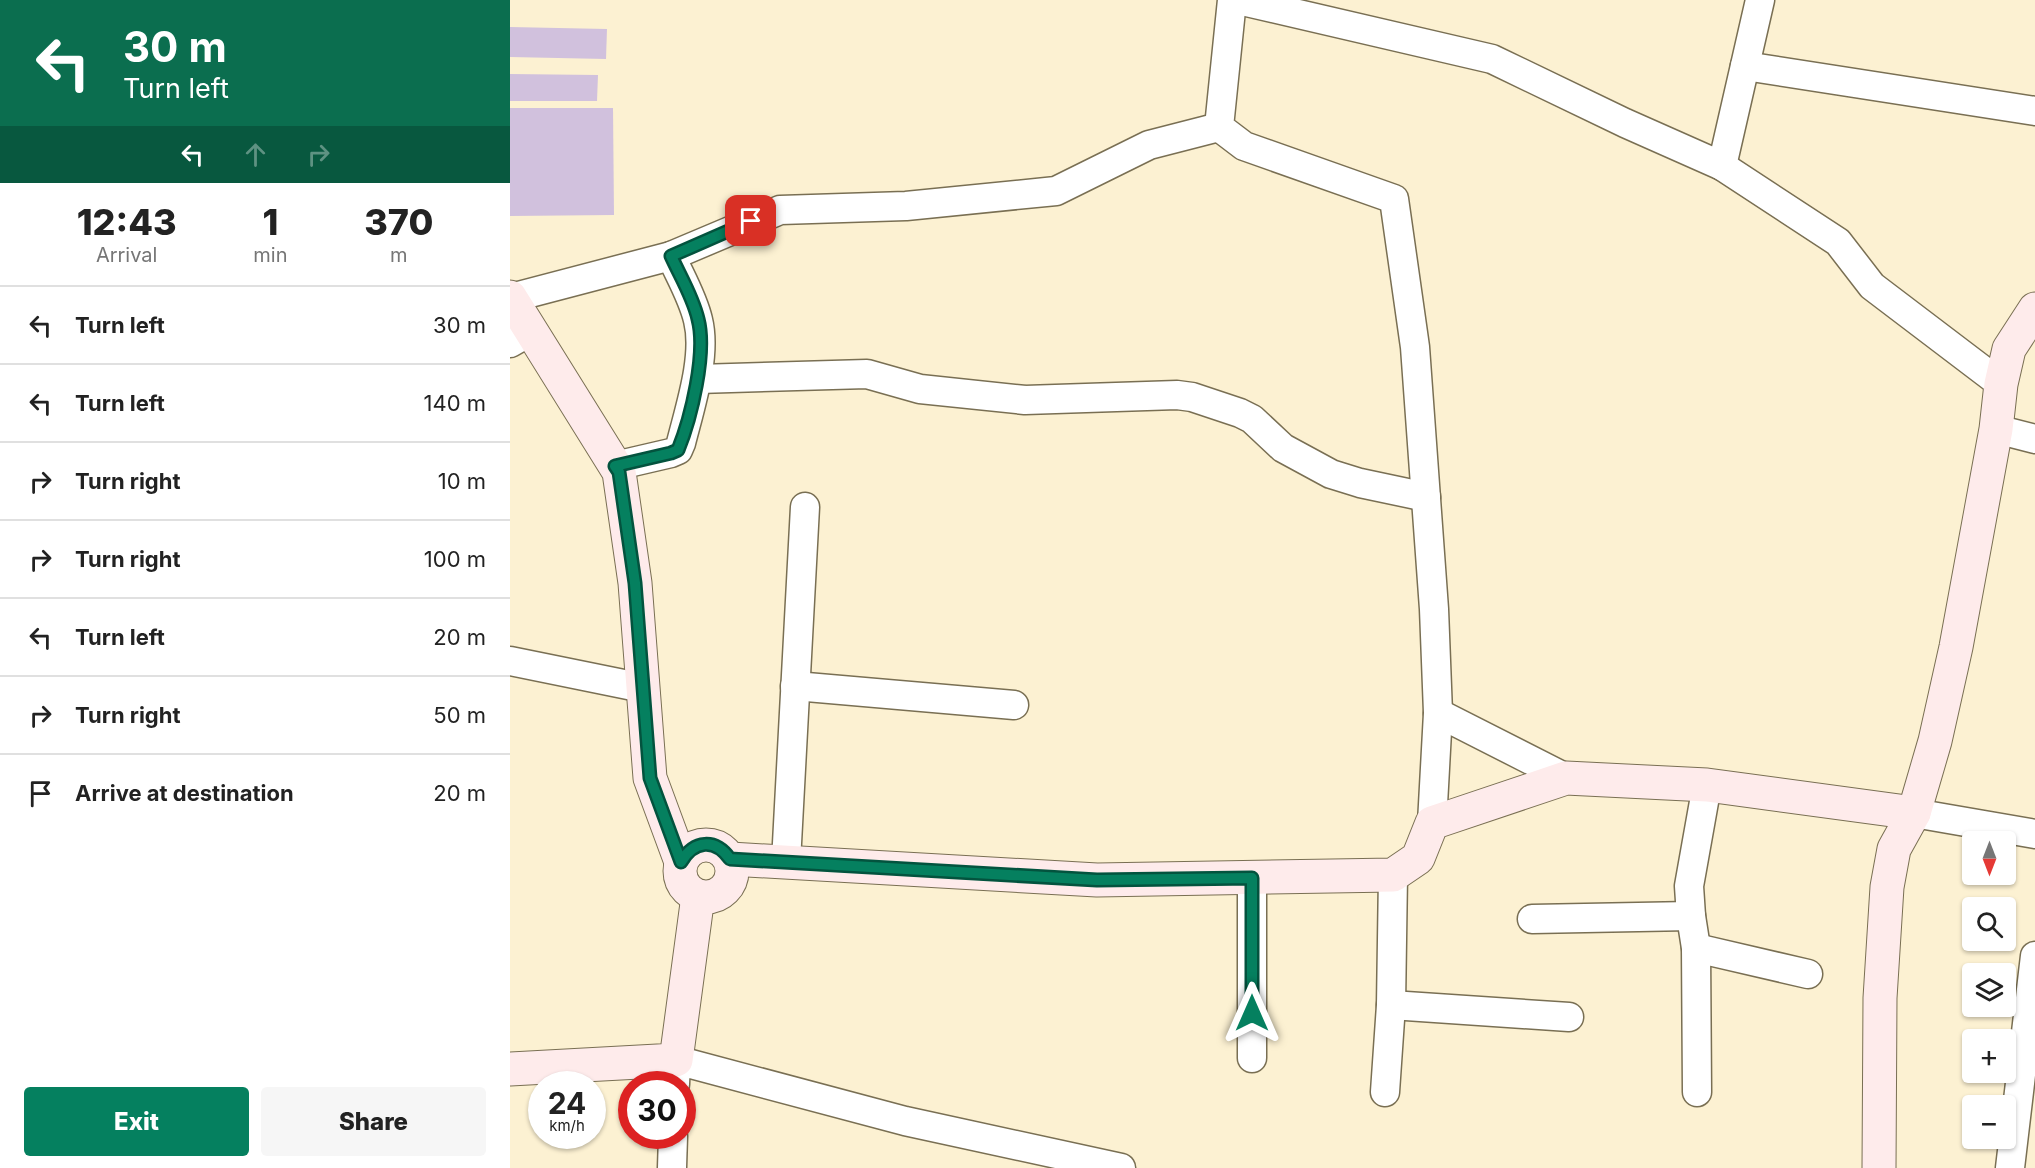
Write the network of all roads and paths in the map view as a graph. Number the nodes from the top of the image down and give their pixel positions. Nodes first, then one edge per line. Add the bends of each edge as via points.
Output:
1 (1232, 0) edge
2 (1238, 0) edge
3 (1760, 0) edge
4 (1745, 66) junction
5 (2035, 111) edge
6 (1219, 127) junction
7 (1722, 166) junction
8 (671, 256) junction
9 (510, 298) edge
10 (2035, 309) edge
11 (521, 337) edge
12 (698, 379) junction
13 (2001, 384) junction
14 (1996, 429) junction
15 (2035, 439) edge
16 (615, 466) junction
17 (1426, 497) junction
18 (804, 507) dead end
19 (510, 661) edge
20 (795, 686) junction
21 (643, 688) junction
22 (1014, 705) dead end
23 (1438, 713) junction
24 (1566, 778) junction
25 (1707, 785) junction
26 (1914, 813) junction
27 (1432, 823) junction
28 (2035, 834) edge
29 (730, 859) junction
30 (681, 862) junction
31 (786, 862) junction
32 (1393, 875) junction
33 (1252, 878) junction
34 (698, 896) junction
35 (1691, 916) junction
36 (1532, 919) dead end
37 (1696, 948) junction
38 (2035, 956) edge
39 (1808, 974) dead end
40 (1390, 1005) junction
41 (1569, 1017) dead end
42 (1252, 1058) dead end
43 (510, 1069) edge
44 (621, 1071) edge
45 (676, 1071) edge
46 (696, 1076) edge
47 (1385, 1092) dead end
48 (1697, 1092) dead end
49 (673, 1149) edge
50 (672, 1168) edge
51 (1121, 1168) edge
52 (1879, 1168) edge
53 (2010, 1168) edge

1 - 6 street
2 - 7 street via 1491,58
3 - 4 street
4 - 5 street
4 - 7 street
6 - 8 street via 1149,145 1056,191 906,207 780,210
6 - 17 street via 1244,146 1394,199 1415,347
7 - 13 street via 1838,242 1872,286
8 - 9 street
8 - 12 street via 699,321
9 - 11 street
10 - 13 street via 2009,349
11 - 16 street
12 - 16 street via 678,450
12 - 17 street via 867,374 920,389 1025,400 1177,395 1252,419 1282,448 1331,474
13 - 14 street
14 - 15 street
14 - 26 street via 1956,647
16 - 21 street via 635,583
17 - 23 street
18 - 20 street
19 - 21 street
20 - 22 street
20 - 31 street
21 - 30 street via 650,778
23 - 24 street
23 - 27 street
24 - 25 street
24 - 27 street
25 - 26 street
25 - 35 street via 1689,886
26 - 28 street
26 - 52 street via 1894,849 1887,887 1880,998
27 - 32 street via 1418,858
29 - 30 street via 724,851 705,844 686,853
29 - 31 street
29 - 34 street via 732,879 726,888 718,895
30 - 34 street via 682,882
31 - 33 street via 1097,880
32 - 33 street
32 - 40 street
33 - 42 street
34 - 45 street
35 - 36 street
35 - 37 street
37 - 39 street
37 - 48 street
38 - 53 street
40 - 41 street
40 - 47 street
43 - 44 street
46 - 51 street
49 - 50 street

